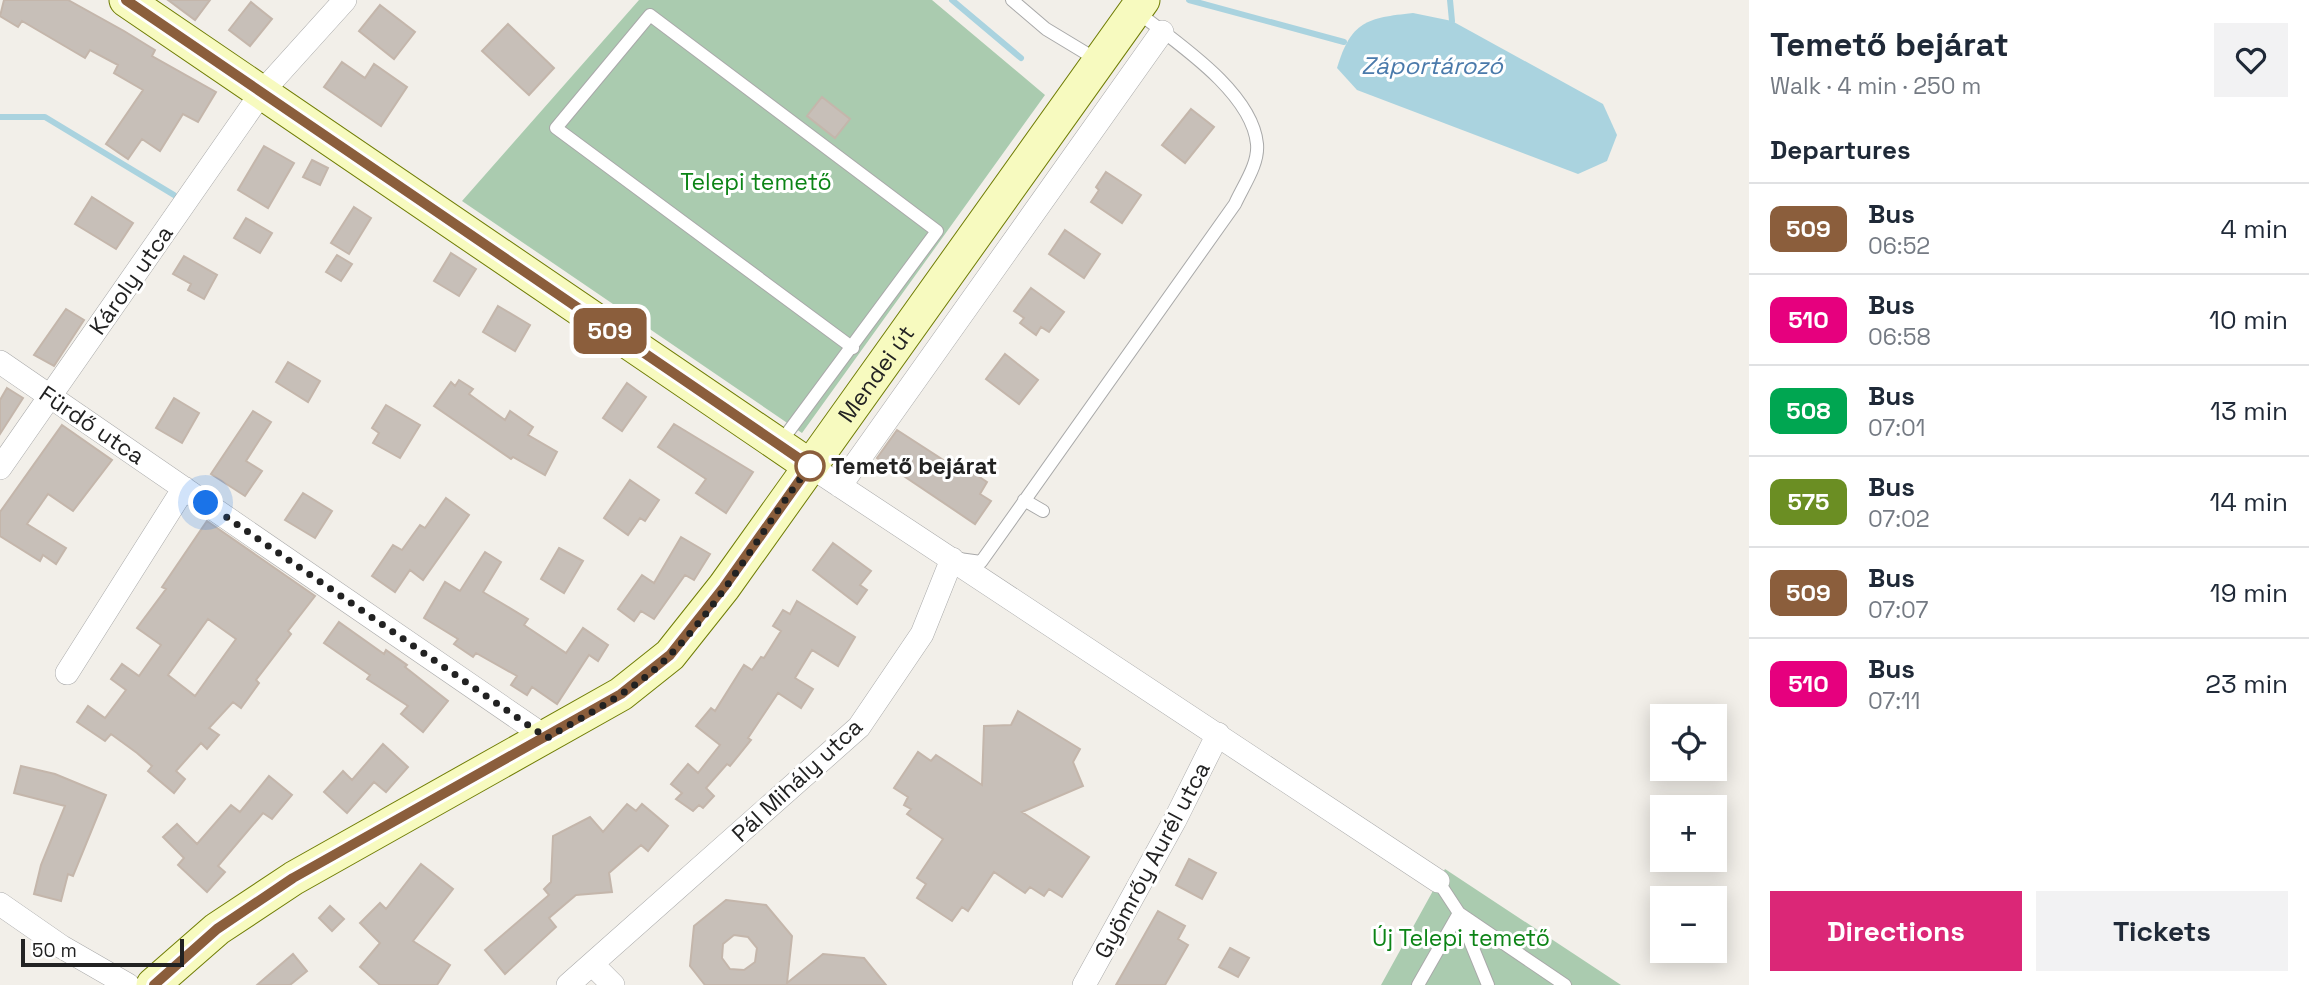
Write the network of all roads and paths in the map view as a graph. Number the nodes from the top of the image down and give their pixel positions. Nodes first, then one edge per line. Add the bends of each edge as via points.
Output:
1 (125, 0) edge
2 (345, 0) edge
3 (1012, 0) edge
4 (1139, 6) edge
5 (1162, 32) junction
6 (1099, 61) junction
7 (262, 92) junction
8 (853, 348) junction
9 (0, 362) edge
10 (49, 396) junction
11 (779, 445) junction
12 (810, 466) junction
13 (0, 468) edge
14 (840, 486) junction
15 (184, 488) junction
16 (1024, 499) junction
17 (1043, 511) dead end
18 (953, 559) junction
19 (67, 673) dead end
20 (1219, 734) junction
21 (547, 738) junction
22 (1438, 881) joint
23 (0, 904) edge
24 (1459, 913) junction
25 (592, 964) junction
26 (128, 985) edge
27 (153, 985) edge
28 (568, 985) edge
29 (613, 985) edge
30 (1084, 985) edge
31 (1418, 985) edge
32 (1488, 985) edge
33 (1565, 985) edge

1 - 7 main road
2 - 7 street, Károly utca
3 - 6 lane via 1046,29
4 - 5 lane
4 - 6 main road, Mendei út
5 - 14 street, Mendei út
5 - 16 lane via 1226,86 1242,106 1257,145 1255,161 1235,204
6 - 12 main road, Mendei út
7 - 10 street, Károly utca
7 - 11 main road
8 - 8 lane via 556,128 650,15 937,231
8 - 11 lane
9 - 10 street, Fürdő utca
10 - 13 street, Károly utca
10 - 15 street, Fürdő utca
11 - 12 main road
12 - 14 street
12 - 21 main road, Mendei út via 670,655 621,694
14 - 18 street
15 - 19 street
15 - 21 street, Fürdő utca
16 - 17 lane
16 - 18 lane via 981,562
18 - 20 street
18 - 25 street, Pál Mihály utca via 922,634 859,727
20 - 22 street
20 - 30 street, Gyömrőy Aurél utca
21 - 27 main road, Mendei út via 293,878 217,929
22 - 24 lane
23 - 26 street via 61,947
24 - 31 lane
24 - 32 lane
24 - 33 lane
25 - 28 street, Pál Mihály utca
25 - 29 street

